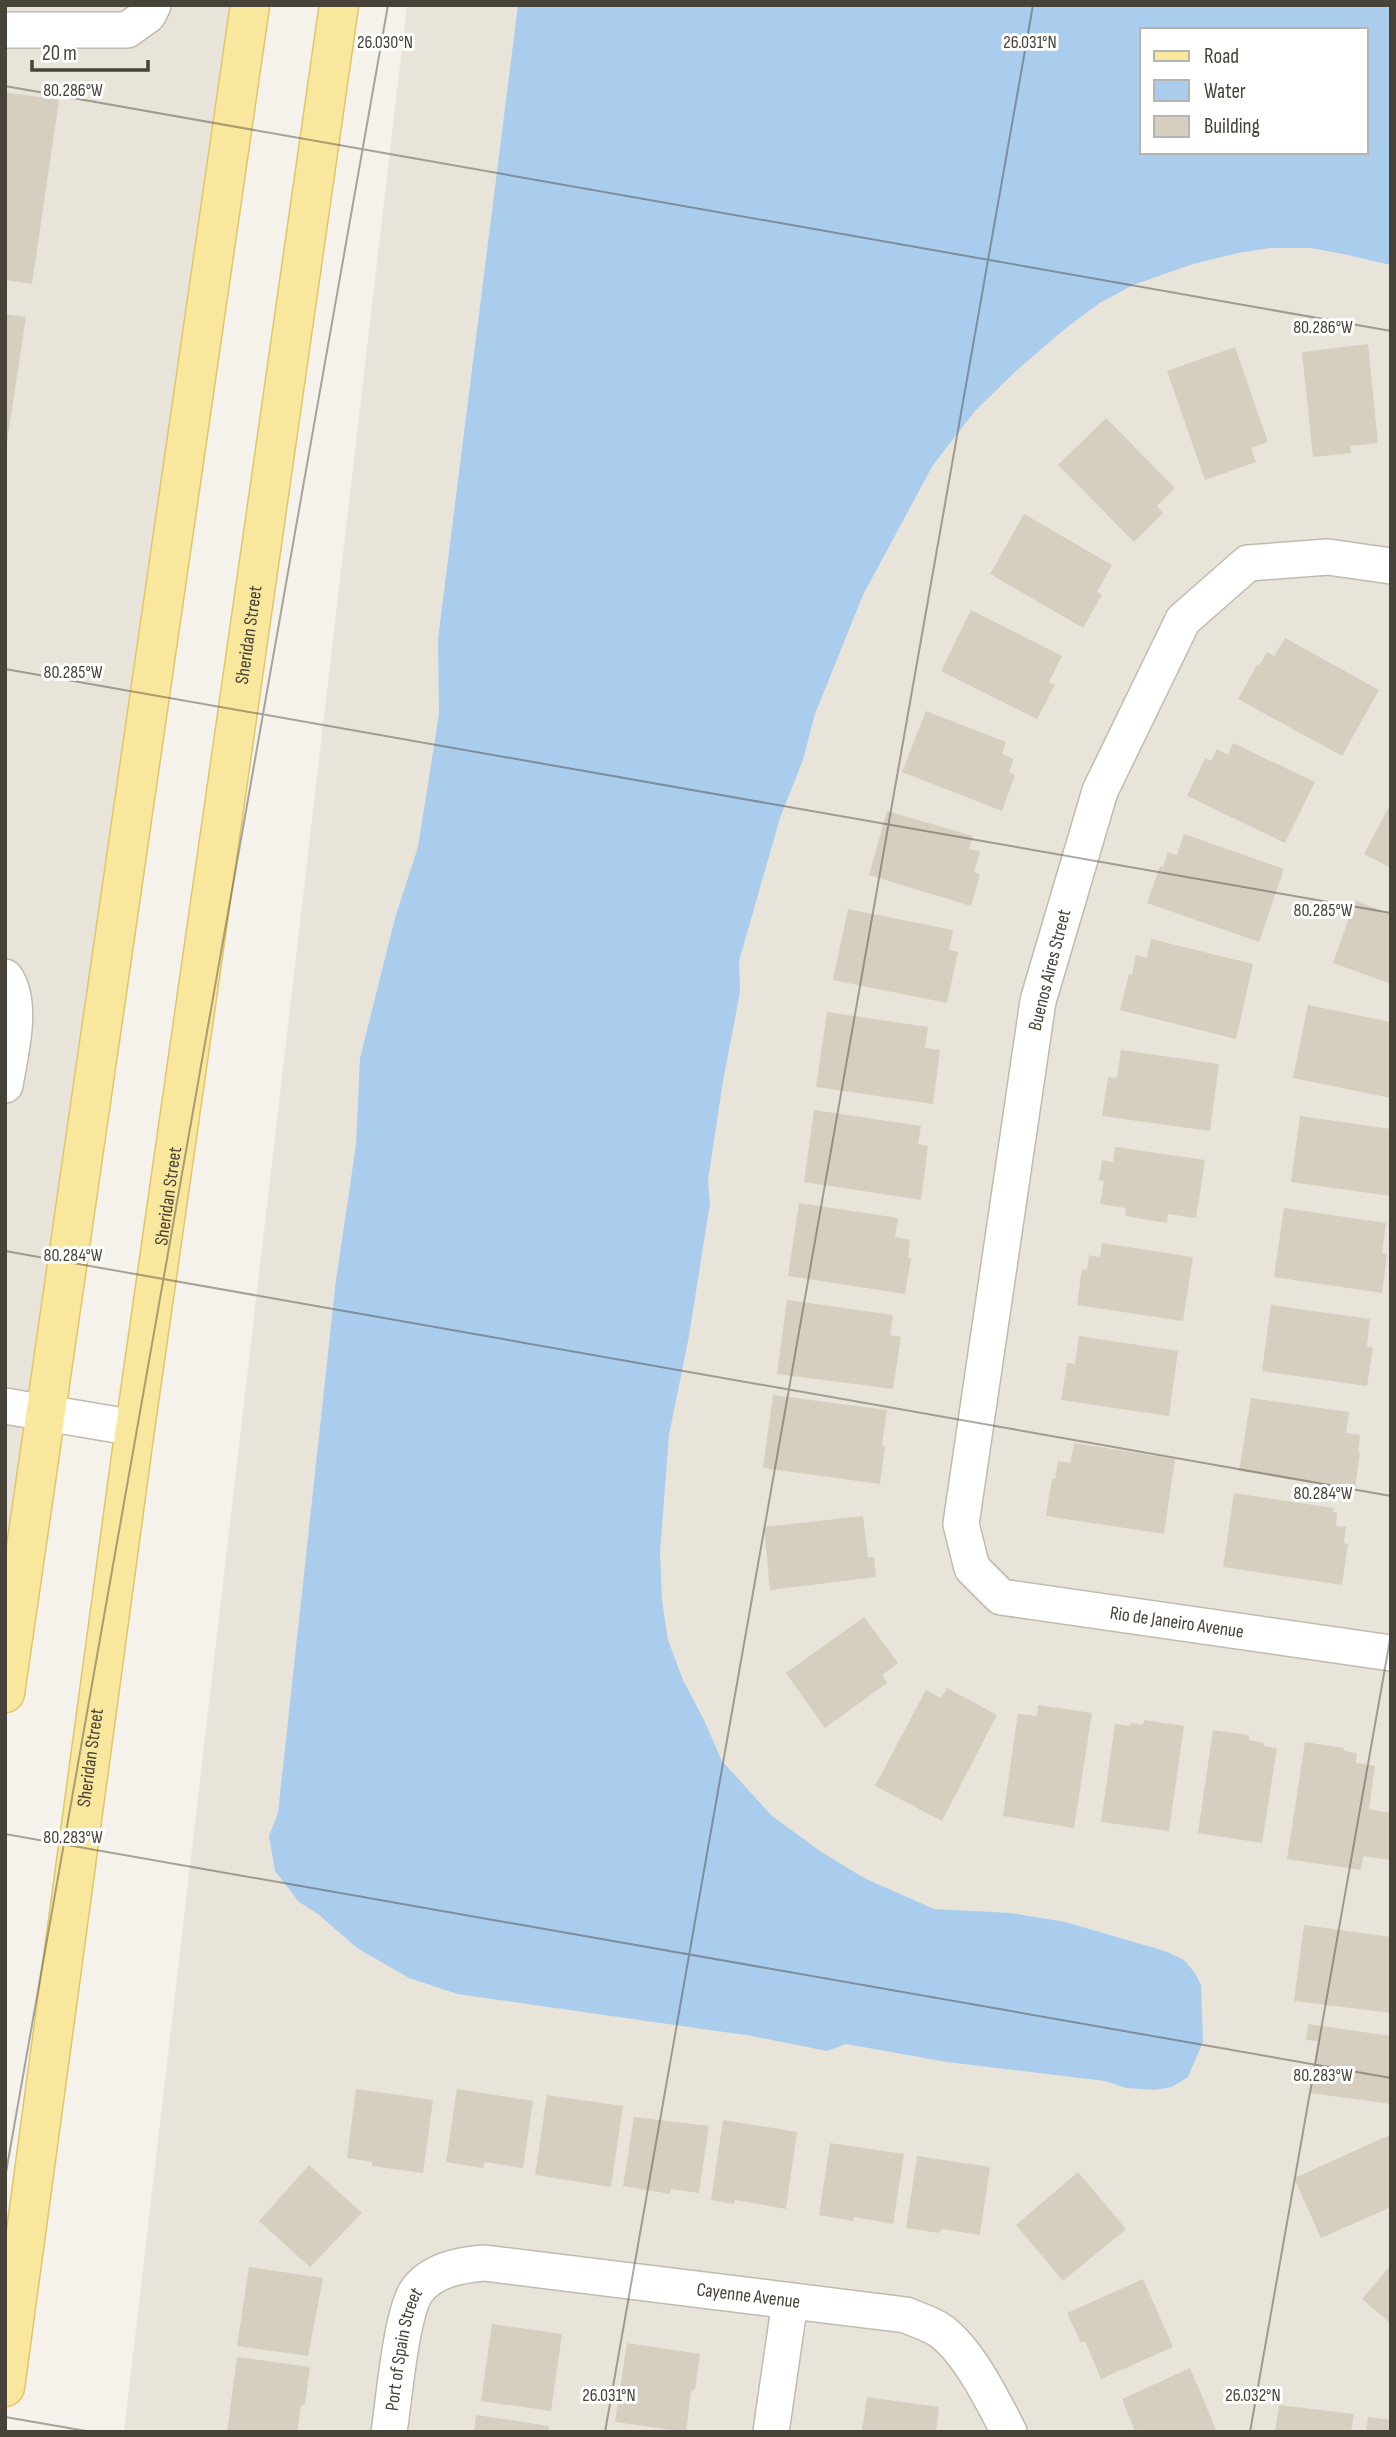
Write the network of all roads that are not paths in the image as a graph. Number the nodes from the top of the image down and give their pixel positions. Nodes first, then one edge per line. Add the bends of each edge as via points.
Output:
1 (250, 5) edge
2 (339, 5) edge
3 (151, 10) edge
4 (5, 30) edge
5 (1391, 566) edge
6 (7, 979) edge
7 (5, 1085) edge
8 (5, 1406) edge
9 (46, 1412) junction
10 (135, 1428) junction
11 (972, 1568) joint
12 (1391, 1653) edge
13 (5, 1693) edge
14 (433, 2276) joint
15 (790, 2301) junction
16 (5, 2387) edge
17 (389, 2432) edge
18 (771, 2432) edge
19 (1009, 2432) edge

1 - 9 main road
2 - 10 main road, Sheridan Street
3 - 4 street via 127,30
5 - 11 street, Buenos Aires Street via 1328,557 1248,563 1183,620 1100,791 1038,1001 961,1524
6 - 7 street via 16,1014
8 - 9 street
9 - 10 street
9 - 13 main road
10 - 16 main road, Sheridan Street
11 - 12 street, Rio de Janeiro Avenue via 1001,1597
14 - 15 street, Cayenne Avenue via 460,2265 484,2263
14 - 17 street, Port of Spain Street via 416,2292 407,2314
15 - 18 street
15 - 19 street, Cayenne Avenue via 906,2315 941,2331 989,2392

